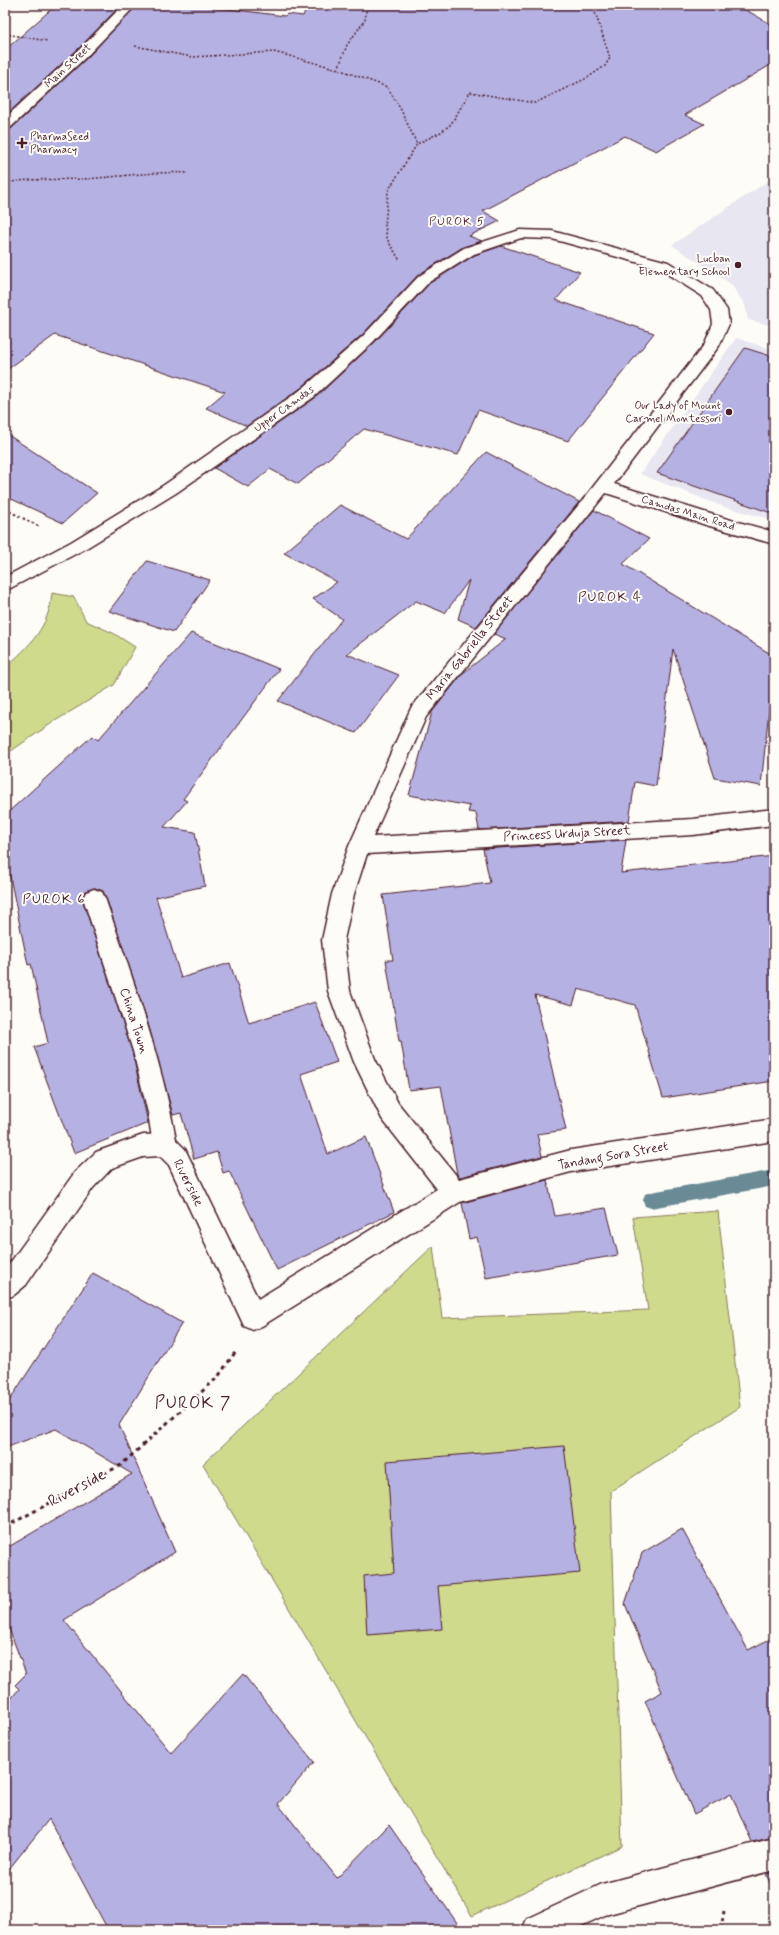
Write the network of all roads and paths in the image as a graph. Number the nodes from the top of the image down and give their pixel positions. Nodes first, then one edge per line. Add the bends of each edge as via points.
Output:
1 (130, 5) edge
2 (367, 5) edge
3 (594, 9) dead end
4 (5, 34) edge
5 (132, 46) dead end
6 (84, 52) junction
7 (338, 69) junction
8 (5, 125) edge
9 (417, 144) junction
10 (188, 174) dead end
11 (5, 183) edge
12 (552, 235) joint
13 (400, 261) dead end
14 (603, 486) junction
15 (774, 538) edge
16 (5, 585) edge
17 (774, 817) edge
18 (359, 846) junction
19 (94, 898) dead end
20 (774, 1130) edge
21 (165, 1145) junction
22 (454, 1192) junction
23 (5, 1286) edge
24 (253, 1317) junction
25 (5, 1527) edge
26 (774, 1854) edge
27 (538, 1930) edge

1 - 6 street, Main Street
2 - 7 path via 365,20 347,45
3 - 9 path via 610,58 605,66 566,90 535,103 470,92 451,124
4 - 6 path via 50,41
5 - 7 path via 192,57 274,52
6 - 8 street, Main Street
7 - 9 path via 387,87
9 - 13 path via 388,191 385,226 387,239
10 - 11 path via 169,172
12 - 14 street, Maria Gabriella Street via 663,265 708,293 720,310 721,324 711,346
12 - 16 street, Upper Camdas via 520,234 469,251 424,279 368,339 308,393 170,489 77,546
14 - 15 street, Camdas Main Road
14 - 18 street, Maria Gabriella Street via 418,713
17 - 18 street, Princess Urduja Street via 693,827
18 - 22 street, Maria Gabriella Street via 343,894 333,940 339,991 365,1062 390,1111
19 - 21 street, China Town via 141,1040 160,1108
20 - 22 street, Tandang Sora Street via 571,1161
21 - 23 street, Riverside via 143,1146 104,1160 84,1180 17,1276
21 - 24 street, Riverside via 177,1157
22 - 24 street
24 - 25 path, Riverside via 245,1338 218,1377 121,1465
26 - 27 street via 602,1900

